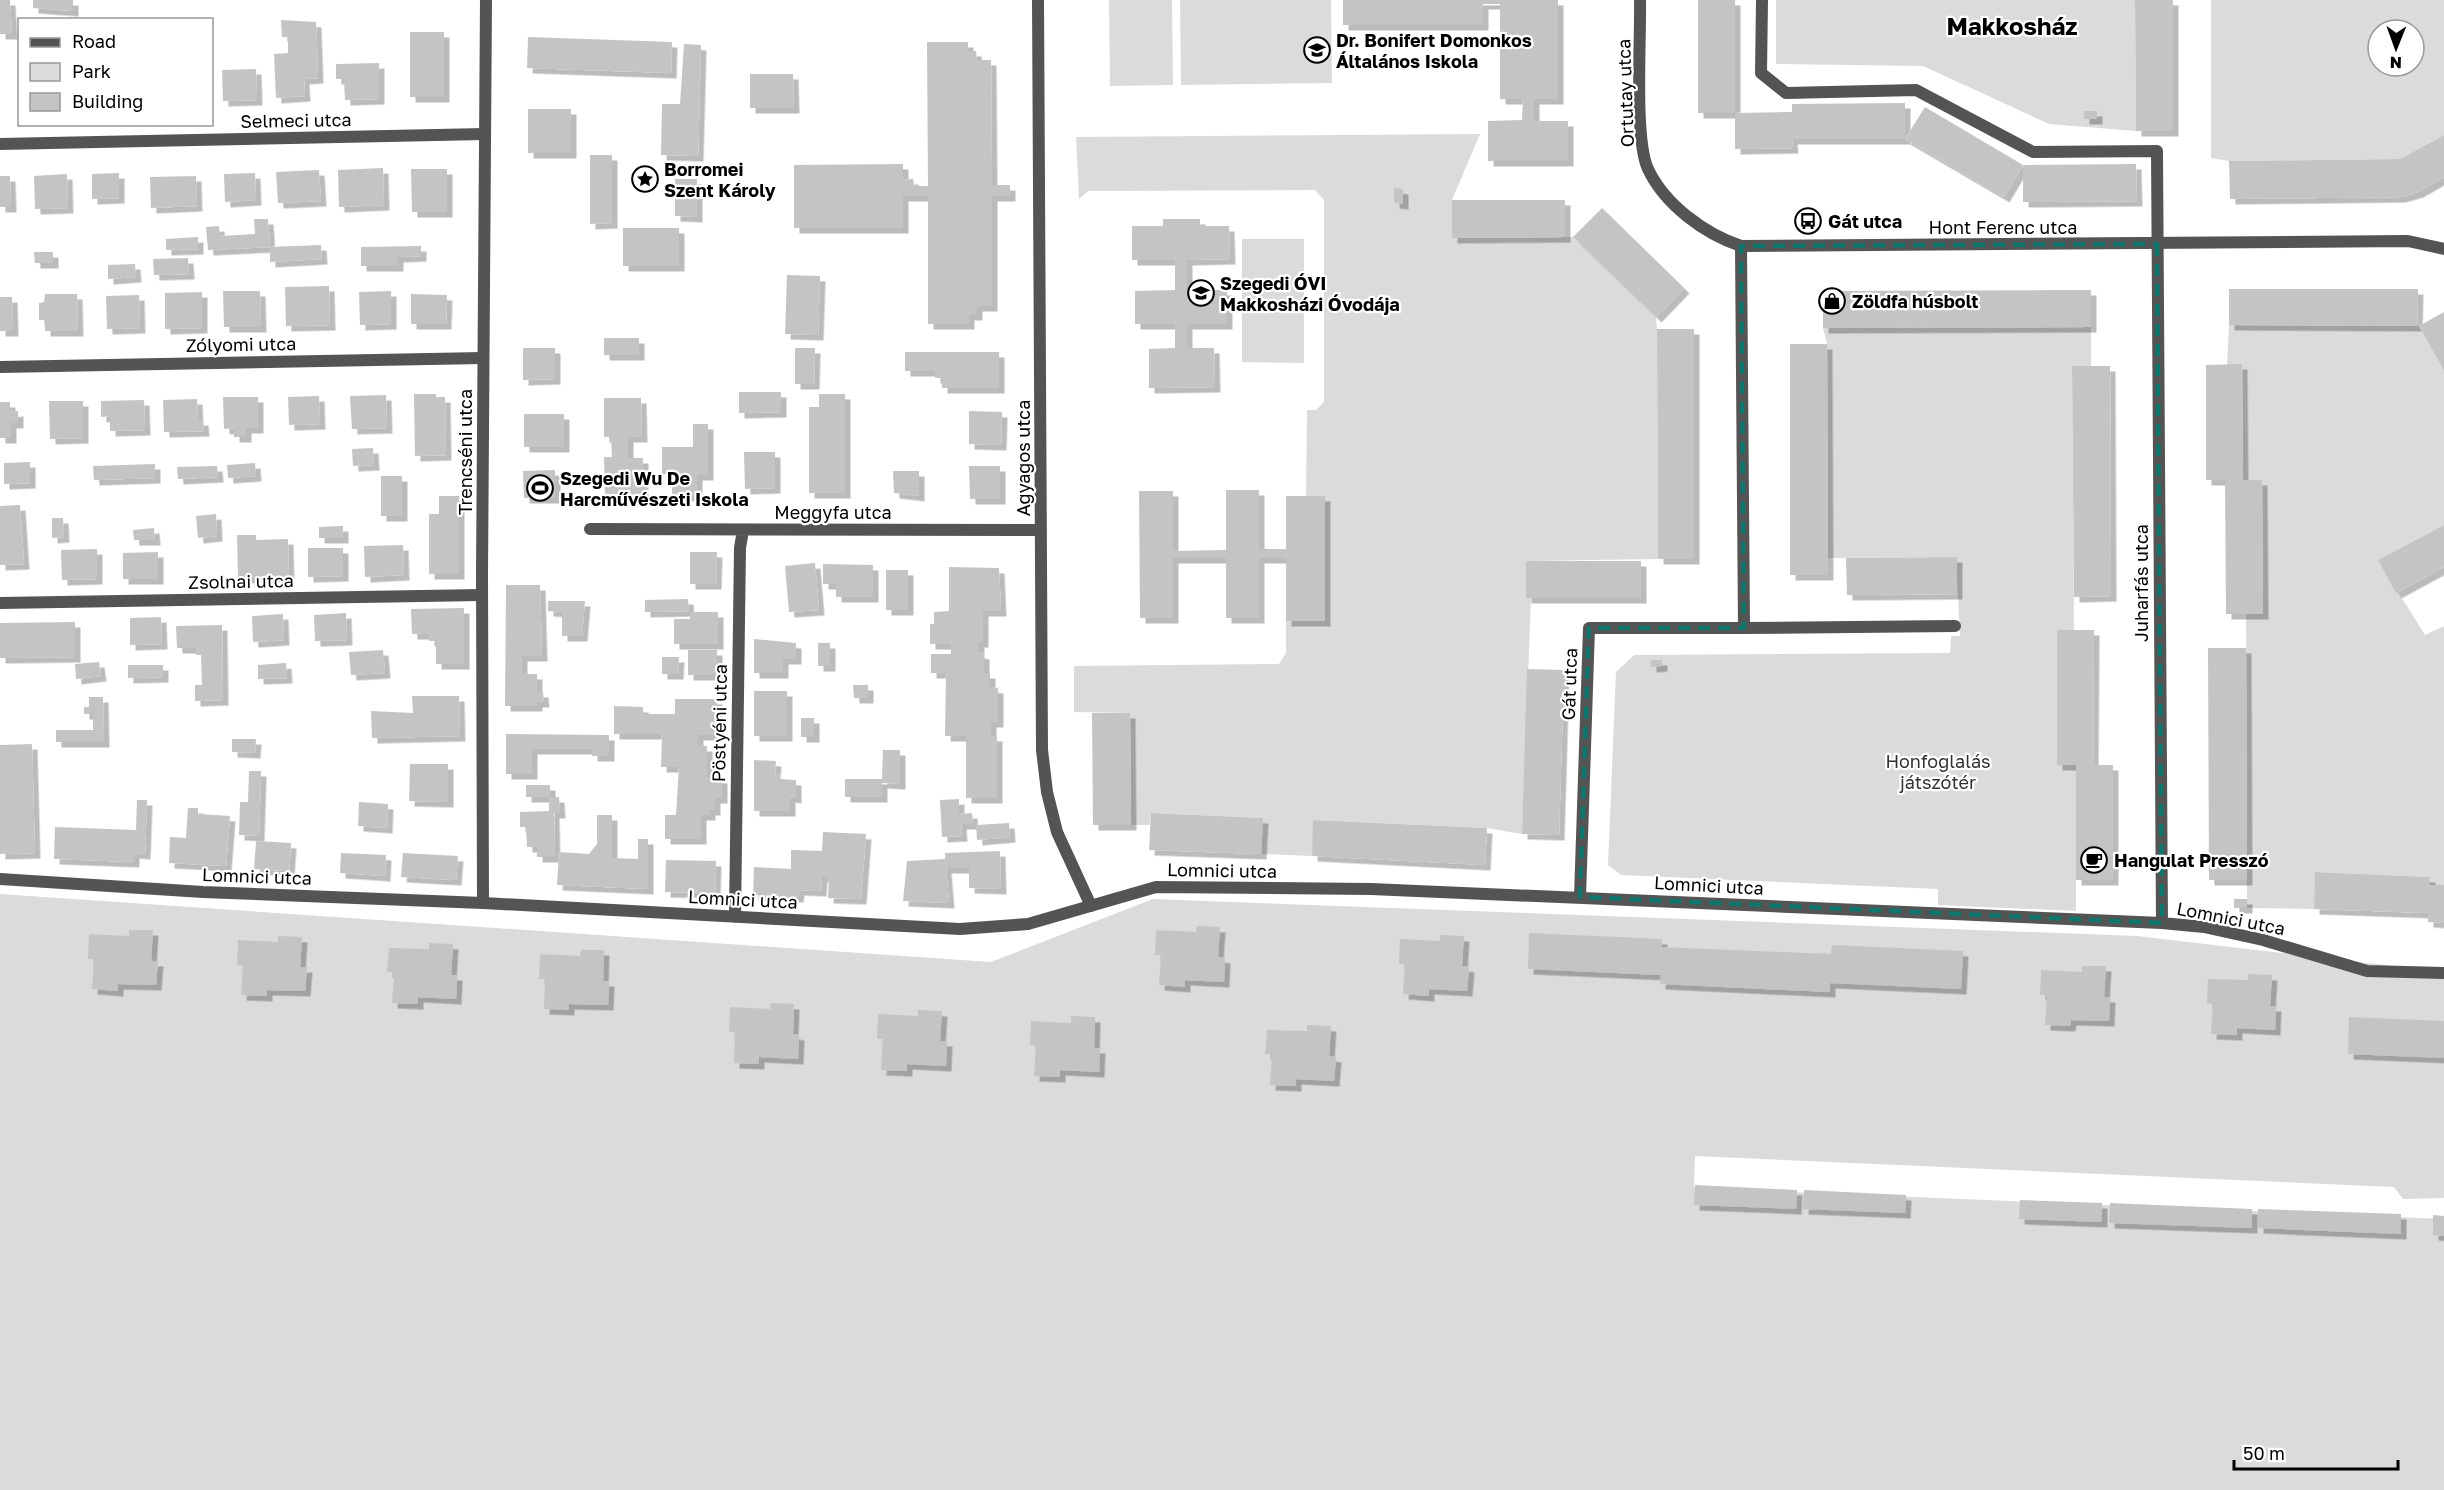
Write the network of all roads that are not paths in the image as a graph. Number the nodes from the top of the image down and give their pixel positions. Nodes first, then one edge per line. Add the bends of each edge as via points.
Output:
1 (486, 0) edge
2 (1038, 0) edge
3 (1640, 0) edge
4 (1762, 0) edge
5 (485, 134) junction
6 (0, 144) edge
7 (2157, 244) junction
8 (1742, 246) junction
9 (1777, 246) joint
10 (2444, 249) edge
11 (483, 358) junction
12 (0, 367) edge
13 (590, 530) dead end
14 (743, 530) junction
15 (1041, 530) junction
16 (482, 595) junction
17 (0, 603) edge
18 (1955, 626) dead end
19 (1744, 627) junction
20 (0, 879) edge
21 (1580, 897) junction
22 (483, 903) junction
23 (1091, 906) junction
24 (735, 917) junction
25 (2162, 923) junction
26 (2444, 973) edge

1 - 5 street, Trencséni utca
2 - 15 street, Agyagos utca
3 - 8 street, Ortutay utca via 1641,125 1647,168 1660,189 1687,216 1721,239
4 - 7 street via 1761,73 1786,93 1916,90 2033,152 2157,151
5 - 6 street, Selmeci utca
5 - 11 street, Trencséni utca
7 - 9 street, Hont Ferenc utca
7 - 10 street, Hont Ferenc utca via 2408,242
7 - 25 street, Juharfás utca
8 - 9 street, Ortutay utca
8 - 19 street
11 - 12 street, Zólyomi utca
11 - 16 street, Trencséni utca
13 - 14 street, Meggyfa utca
14 - 15 street, Meggyfa utca
14 - 24 street, Pöstyéni utca
15 - 23 street, Agyagos utca via 1042,750 1047,792 1057,832
16 - 17 street, Zsolnai utca
16 - 22 street, Trencséni utca
18 - 19 street, Gát utca
19 - 21 street, Gát utca via 1589,628
20 - 22 street, Lomnici utca
21 - 23 street, Lomnici utca via 1371,889 1156,887
21 - 25 street, Lomnici utca
22 - 24 street, Lomnici utca
23 - 24 street, Lomnici utca via 1028,924 992,928
25 - 26 street, Lomnici utca via 2204,927 2263,940 2367,970

